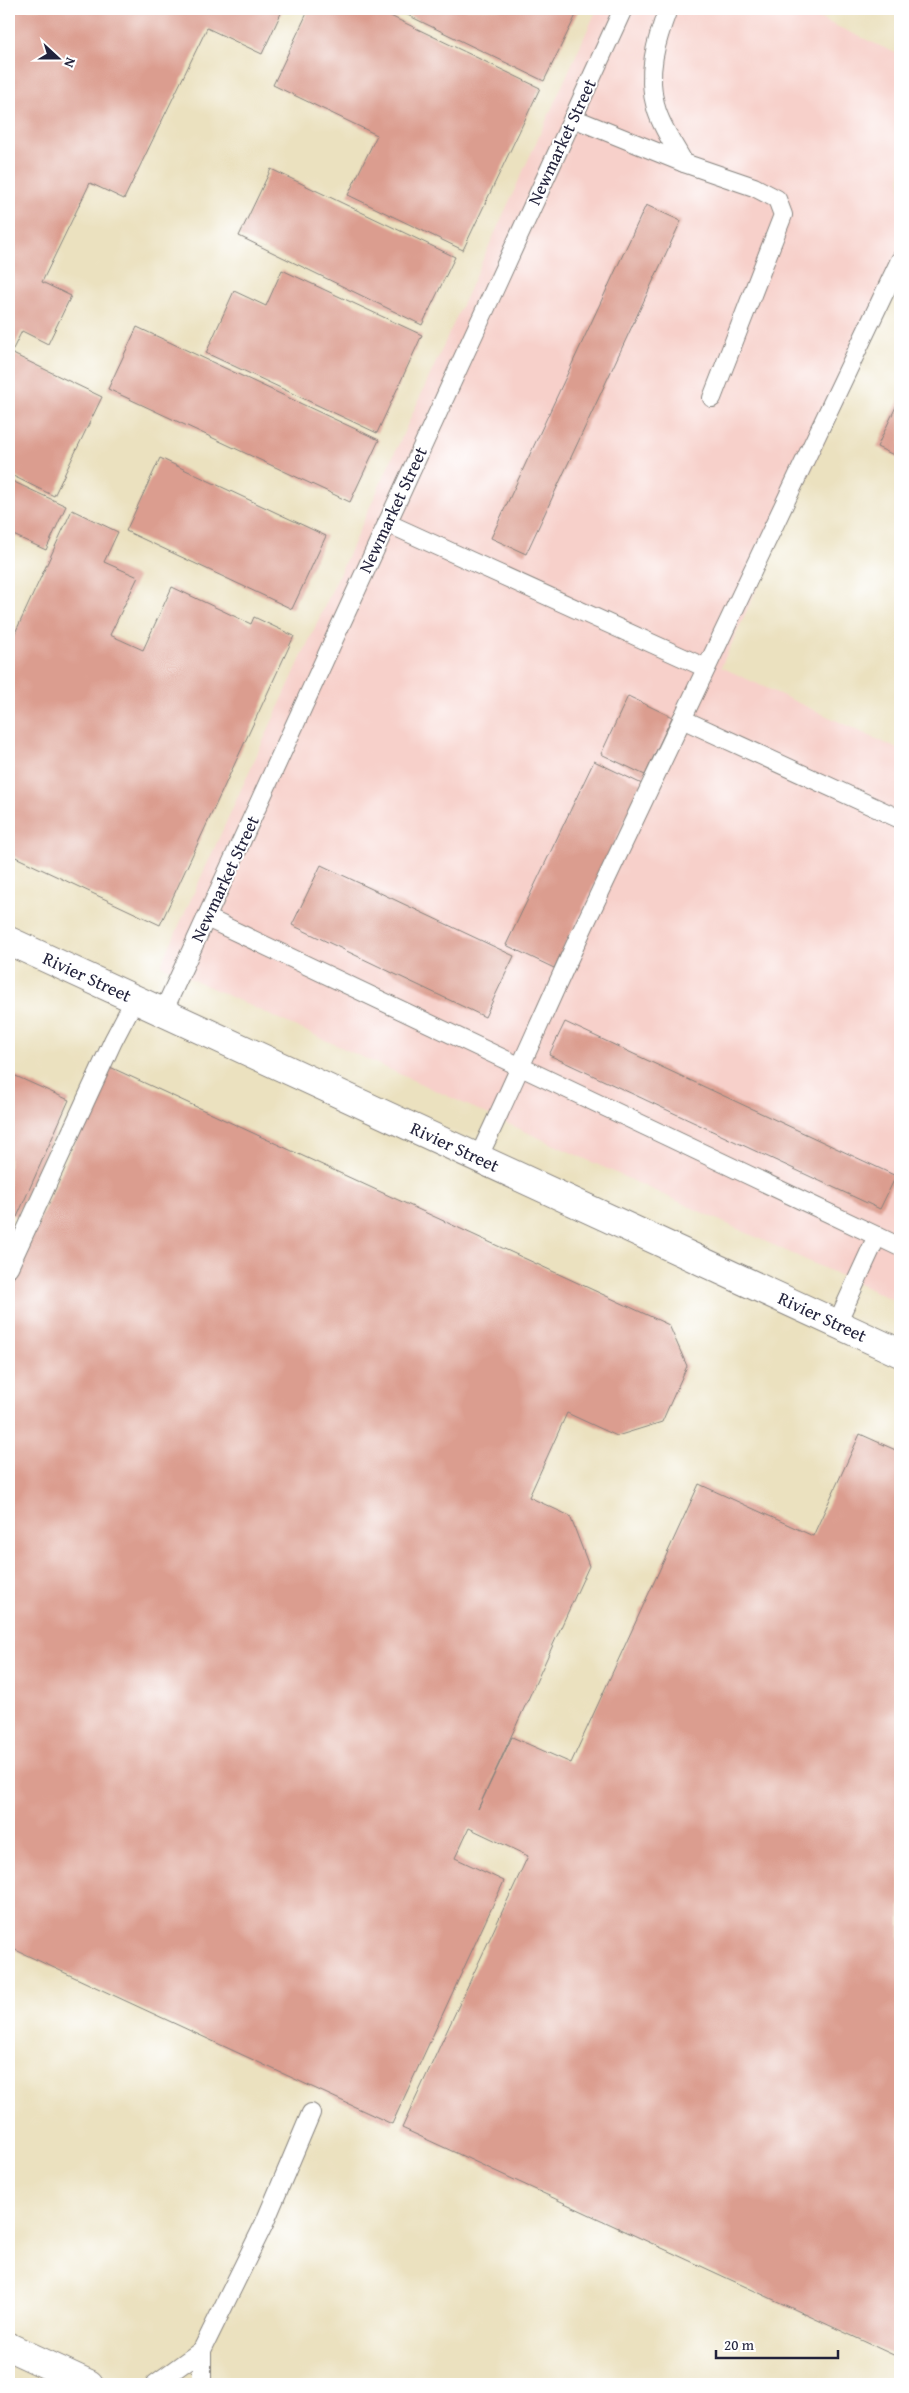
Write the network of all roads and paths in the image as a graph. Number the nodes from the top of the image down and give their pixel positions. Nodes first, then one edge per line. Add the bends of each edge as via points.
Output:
1 (623, 9) edge
2 (668, 9) edge
3 (573, 118) junction
4 (684, 163) junction
5 (900, 260) edge
6 (712, 398) dead end
7 (387, 523) junction
8 (706, 668) junction
9 (682, 719) junction
10 (900, 819) edge
11 (207, 918) junction
12 (9, 941) edge
13 (135, 999) junction
14 (163, 1012) junction
15 (522, 1067) junction
16 (478, 1158) junction
17 (877, 1236) junction
18 (900, 1247) edge
19 (9, 1267) edge
20 (836, 1323) junction
21 (900, 1353) edge
22 (311, 2113) dead end
23 (9, 2347) edge
24 (202, 2350) junction
25 (89, 2384) edge
26 (155, 2384) edge
27 (202, 2384) edge

1 - 3 lane, Newmarket Street
2 - 4 lane via 654,52 651,80 656,109
3 - 4 lane
3 - 7 lane, Newmarket Street
4 - 6 lane via 754,187 777,199 783,216
5 - 8 lane
7 - 8 lane
7 - 11 lane, Newmarket Street
8 - 9 lane
9 - 10 lane
9 - 15 lane via 535,1030
11 - 14 lane, Newmarket Street
11 - 15 lane
12 - 13 street, Rivier Street
13 - 14 street, Rivier Street
13 - 19 lane
14 - 16 street, Rivier Street
15 - 16 lane
15 - 17 lane
16 - 20 street, Rivier Street
17 - 18 lane
17 - 20 lane
20 - 21 street, Rivier Street
22 - 24 lane via 264,2224
23 - 25 street
24 - 26 lane
24 - 27 lane

